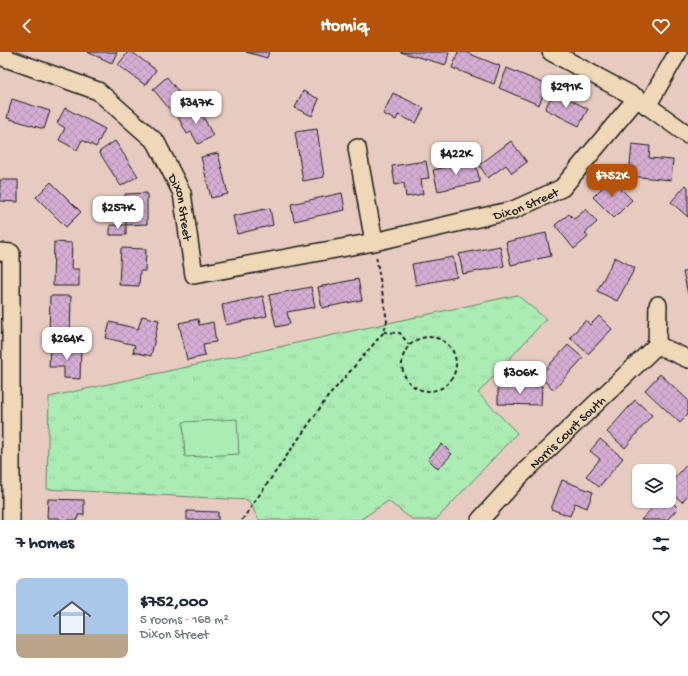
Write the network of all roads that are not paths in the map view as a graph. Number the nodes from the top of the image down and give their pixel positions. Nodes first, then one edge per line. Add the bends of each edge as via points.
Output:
1 (551, 52) edge
2 (678, 52) edge
3 (0, 56) edge
4 (642, 102) junction
5 (688, 135) edge
6 (357, 148) dead end
7 (374, 242) junction
8 (6, 253) edge
9 (658, 305) dead end
10 (657, 345) junction
11 (688, 359) edge
12 (11, 520) edge
13 (480, 520) edge

1 - 4 street
2 - 4 street, Dixon Street
3 - 7 street, Dixon Street via 98,91 156,142 182,193 194,275
4 - 5 street
4 - 7 street, Dixon Street via 562,188 513,210
6 - 7 street
8 - 12 street
9 - 10 street
10 - 11 street
10 - 13 street, Norris Court South via 520,476

